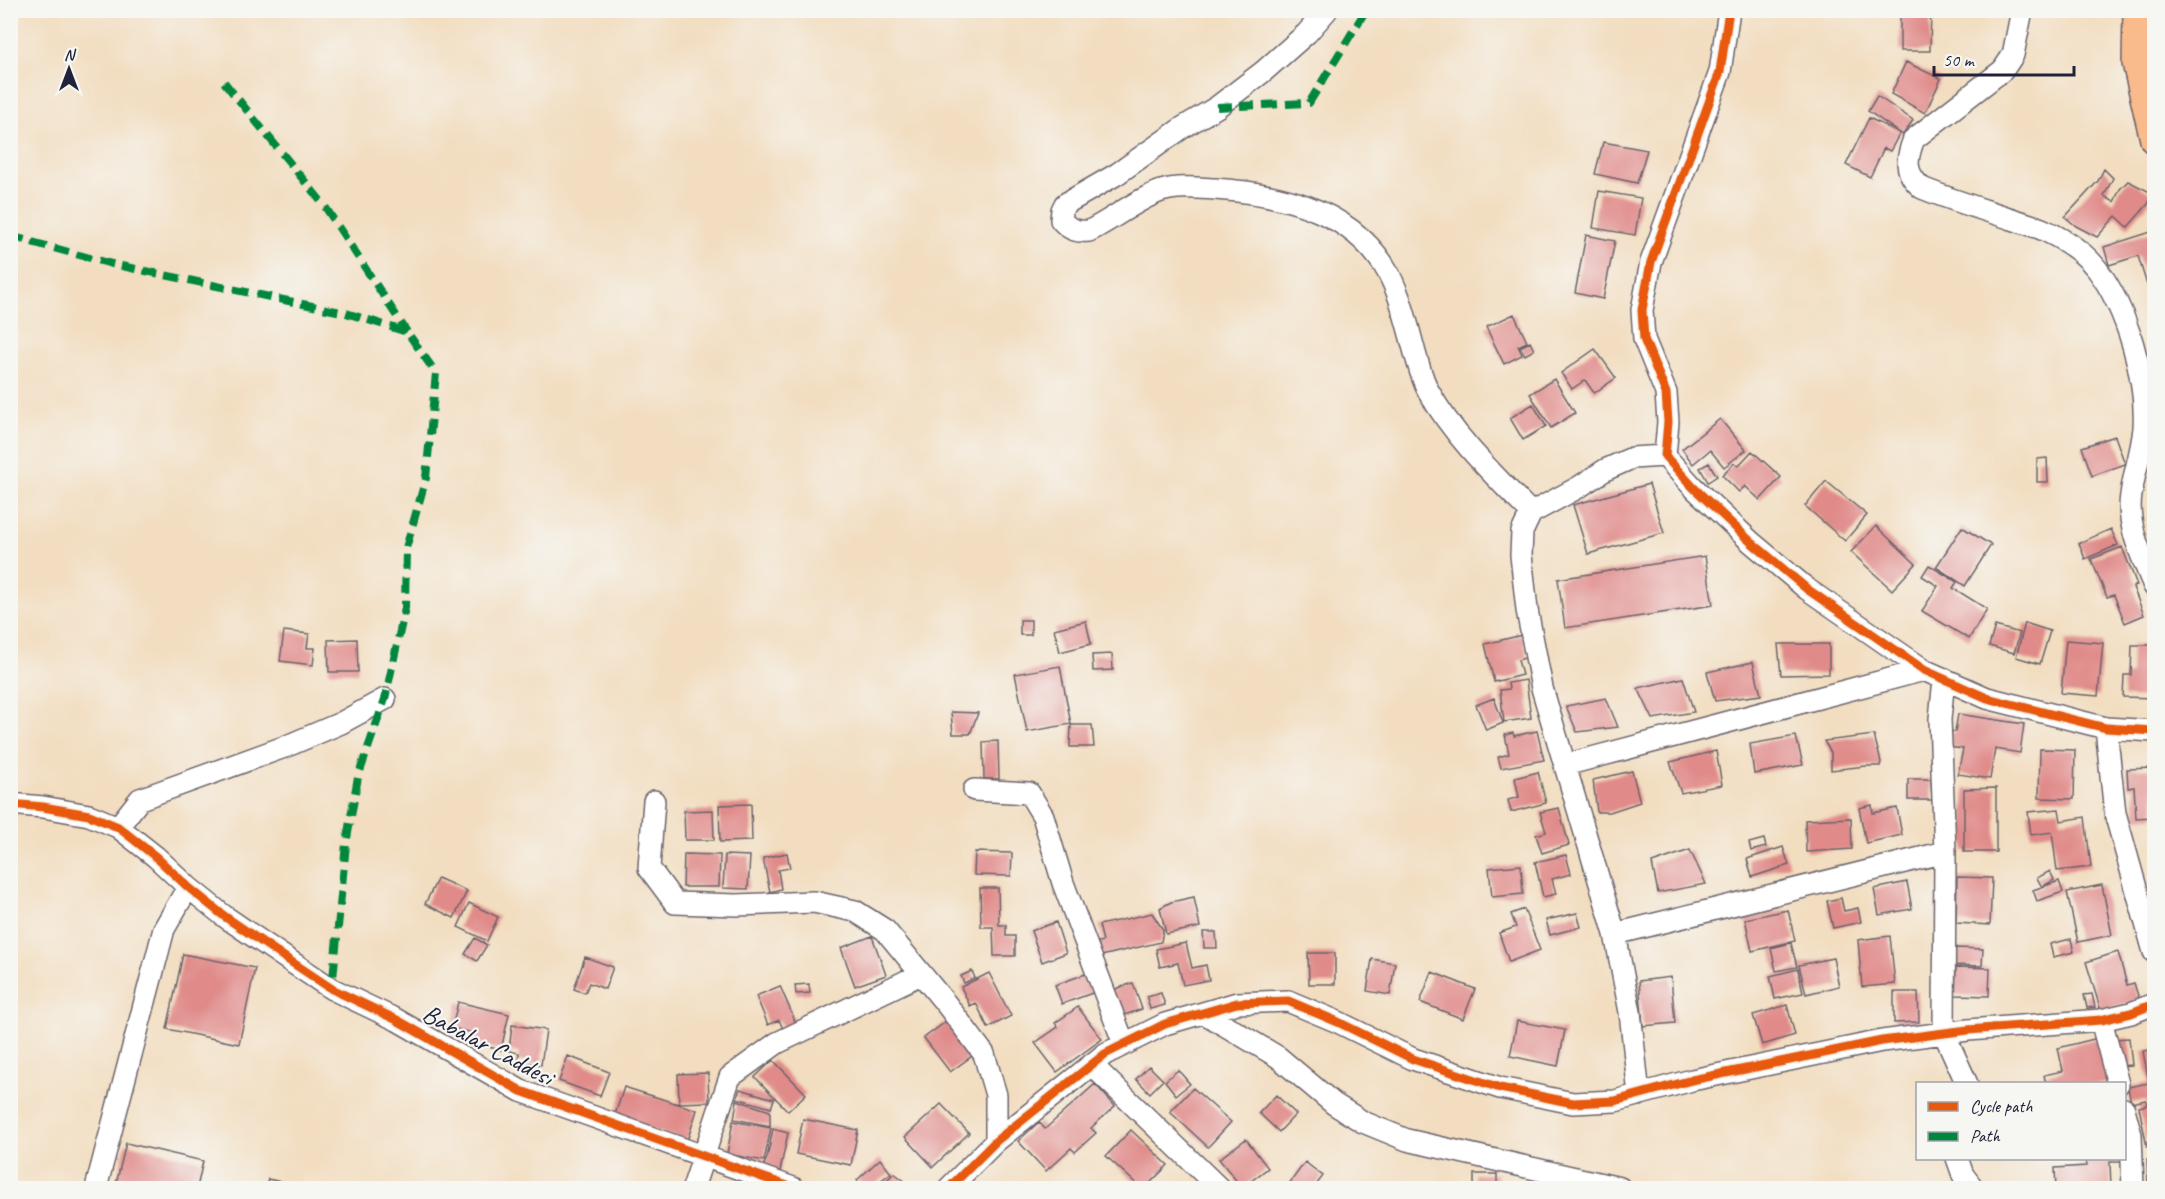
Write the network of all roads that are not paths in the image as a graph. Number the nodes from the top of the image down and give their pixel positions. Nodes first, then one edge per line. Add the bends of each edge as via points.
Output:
1 (1327, 10) edge
2 (1729, 10) edge
3 (2022, 10) edge
4 (2137, 10) edge
5 (2154, 140) edge
6 (2149, 428) edge
7 (1665, 456) junction
8 (1531, 513) junction
9 (2154, 586) edge
10 (1924, 670) junction
11 (1944, 679) junction
12 (385, 699) dead end
13 (2106, 728) junction
14 (2154, 731) edge
15 (1565, 765) junction
16 (974, 790) dead end
17 (654, 801) dead end
18 (10, 804) edge
19 (118, 827) junction
20 (1945, 852) junction
21 (188, 887) junction
22 (1615, 934) junction
23 (2154, 952) edge
24 (921, 974) junction
25 (2154, 1004) edge
26 (1204, 1013) junction
27 (2101, 1020) junction
28 (1944, 1033) junction
29 (1124, 1044) junction
30 (1092, 1065) junction
31 (1968, 1082) edge
32 (2118, 1082) edge
33 (1639, 1095) junction
34 (2126, 1116) edge
35 (996, 1141) junction
36 (703, 1158) junction
37 (1959, 1160) edge
38 (96, 1188) edge
39 (693, 1188) edge
40 (794, 1188) edge
41 (949, 1188) edge
42 (1219, 1188) edge
43 (1620, 1188) edge
44 (1973, 1188) edge
45 (2133, 1188) edge

1 - 8 street via 1307,33 1218,107 1065,204 1061,220 1078,232 1089,231 1160,192 1177,188 1277,196 1337,221 1358,236 1383,265 1404,312 1427,389 1439,410
2 - 7 street via 1720,72 1651,262 1642,310 1644,339 1666,393
3 - 6 street via 2013,55 2003,70 1914,139 1907,156 1908,169 1922,188 2044,230 2076,248 2096,269 2122,313 2131,340
4 - 5 main road via 2136,63
6 - 9 street via 2130,496 2133,530
7 - 8 street via 1632,458
7 - 10 street via 1751,542 1808,589
8 - 15 street via 1522,532 1521,555 1527,610 1542,688
10 - 11 street
10 - 15 street
11 - 13 street via 1987,698
11 - 20 street via 1940,719
12 - 19 street via 342,723 141,800
13 - 14 street
13 - 23 street via 2115,813
15 - 22 street
16 - 29 street via 1029,793 1043,816 1063,883
17 - 24 street via 649,868 675,903 814,902 855,911 885,930
18 - 19 street, Babalar Caddesi via 89,815
19 - 21 street, Babalar Caddesi
20 - 22 street
20 - 28 street
21 - 36 street, Babalar Caddesi via 332,988 397,1020 521,1091
21 - 38 street via 164,929
22 - 33 street via 1630,1012
24 - 35 street via 984,1054 996,1095
24 - 36 street via 777,1043 730,1077
25 - 27 street
26 - 29 street via 1165,1024
26 - 33 street via 1237,1003 1288,1001 1413,1059 1500,1088 1573,1103 1615,1101
26 - 43 street via 1278,1057 1334,1104 1363,1122 1407,1140
27 - 28 street
27 - 32 street
28 - 31 street
28 - 33 street via 1882,1041 1692,1080
29 - 30 street
30 - 35 street
30 - 42 street
34 - 45 street via 2131,1135
35 - 41 street
36 - 39 street
36 - 40 street, Babalar Caddesi
37 - 44 street

